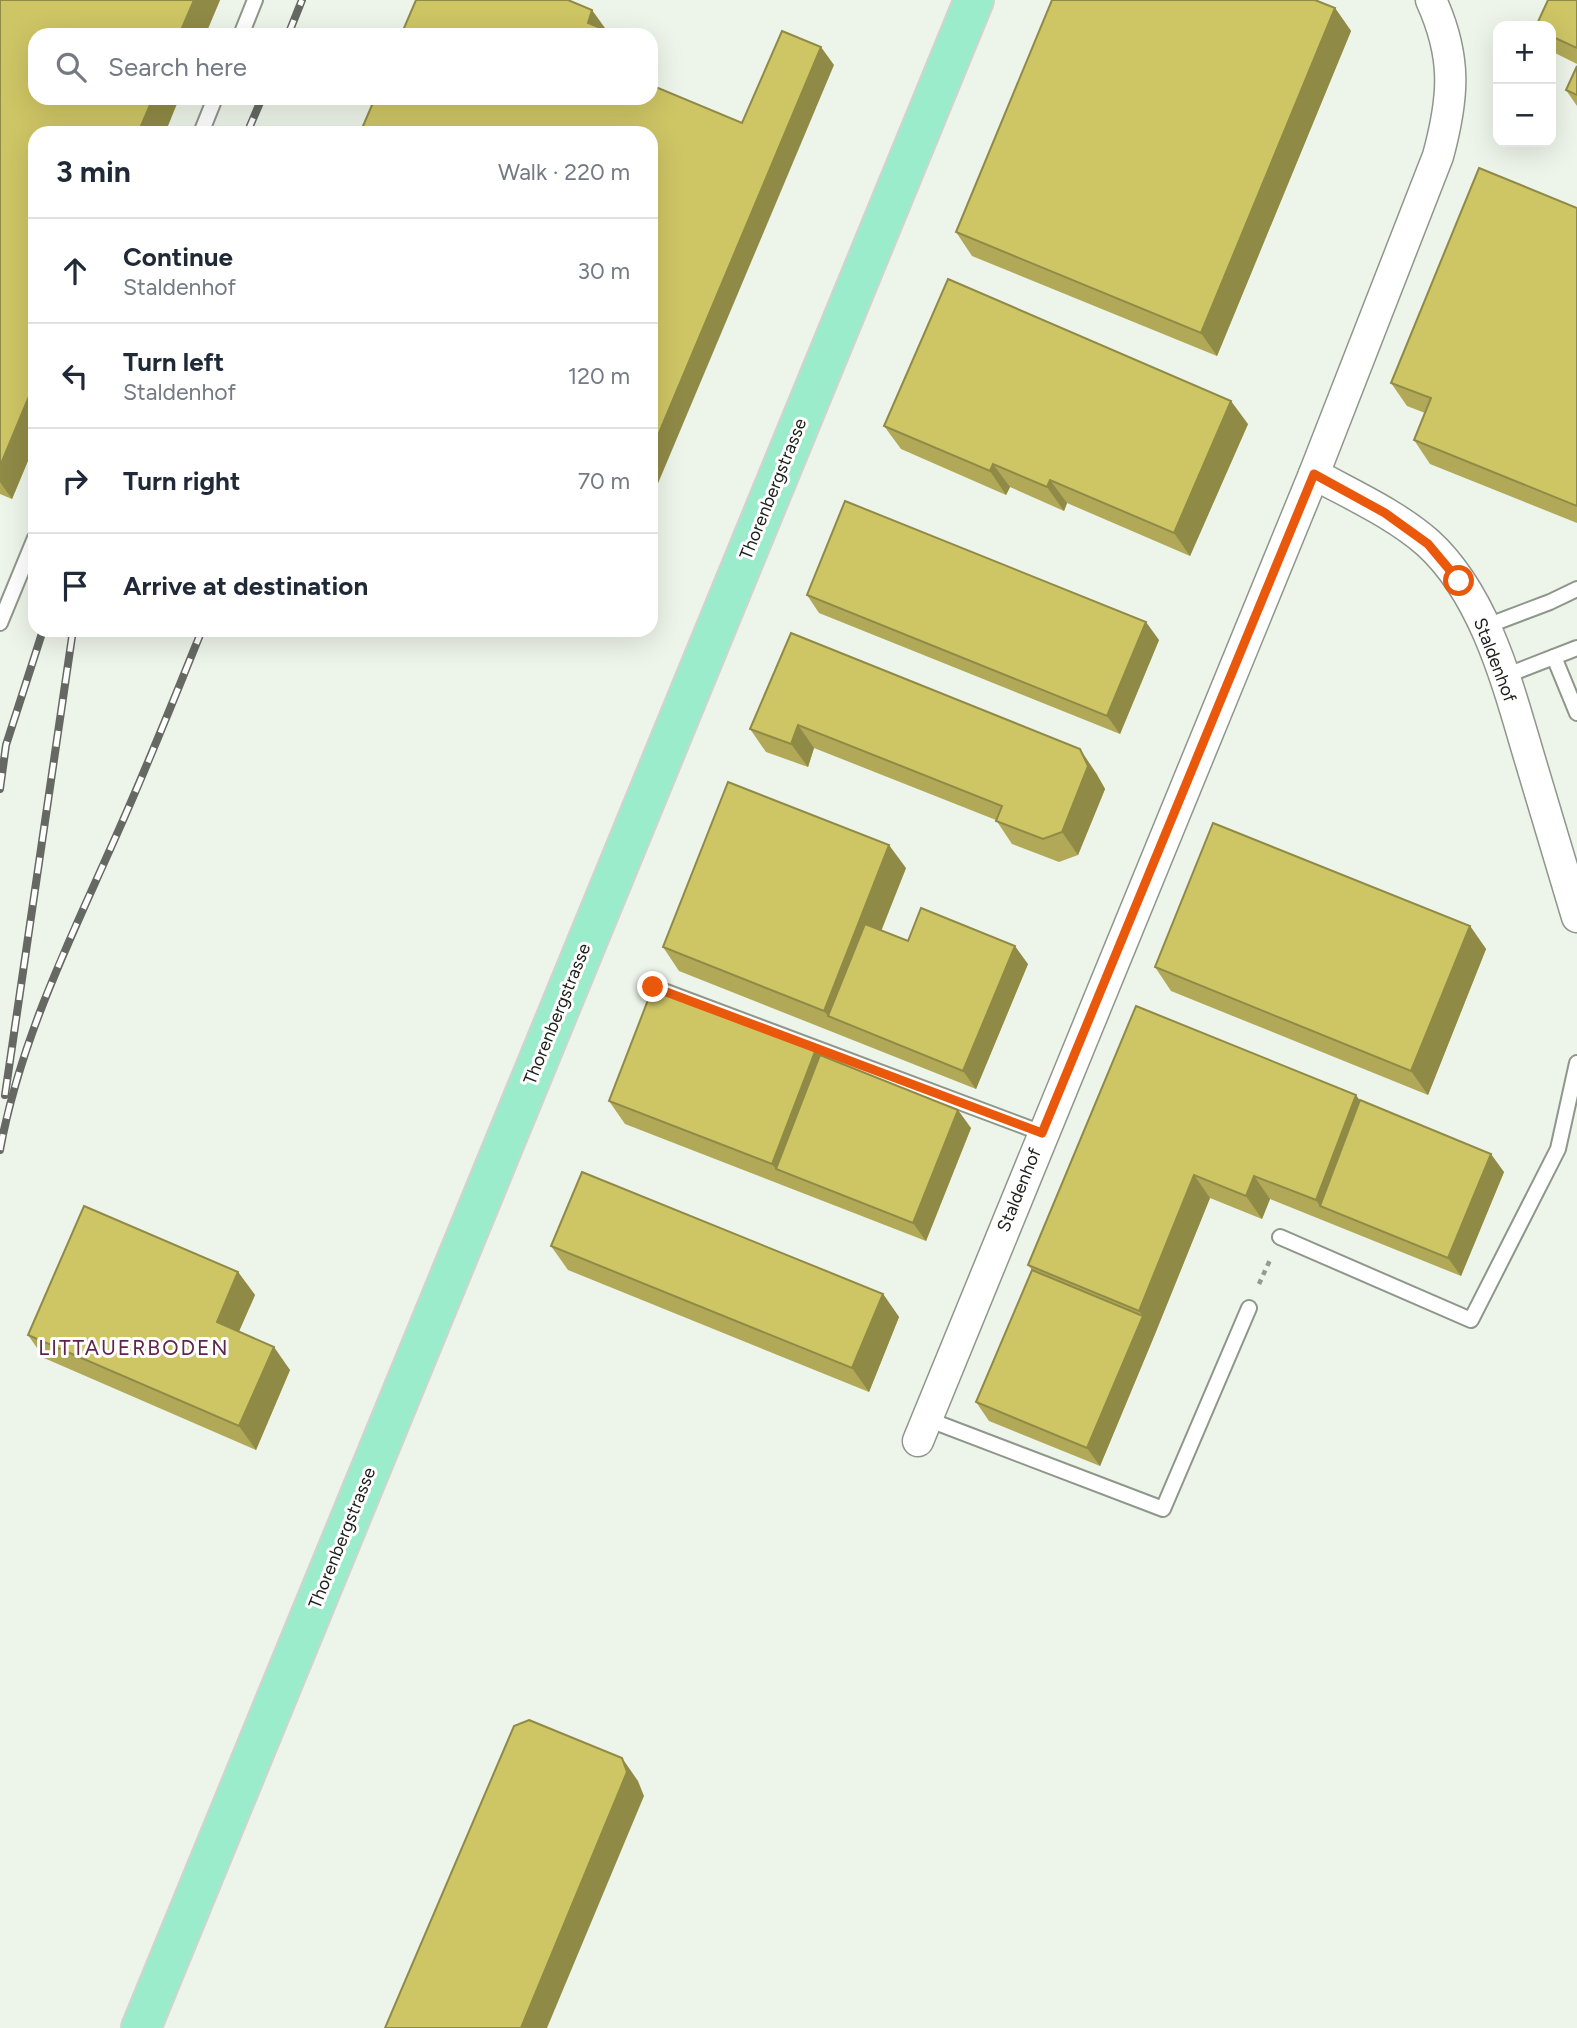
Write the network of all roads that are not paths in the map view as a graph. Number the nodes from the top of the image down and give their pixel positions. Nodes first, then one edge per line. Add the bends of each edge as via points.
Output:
1 (255, 0) edge
2 (974, 0) edge
3 (1431, 0) edge
4 (244, 28) edge
5 (212, 105) edge
6 (204, 126) edge
7 (1314, 474) junction
8 (28, 555) edge
9 (1577, 589) edge
10 (0, 624) edge
11 (1484, 627) junction
12 (1577, 648) edge
13 (1554, 657) junction
14 (1505, 676) junction
15 (1577, 713) edge
16 (1577, 917) edge
17 (653, 987) edge
18 (1577, 1063) edge
19 (1042, 1133) junction
20 (1280, 1237) road end
21 (1249, 1308) road end
22 (922, 1430) joint
23 (141, 2028) edge

1 - 4 lane
2 - 23 main road, Thorenbergstrasse
3 - 7 street, Staldenhof via 1449,54 1448,118 1438,156
5 - 6 lane
7 - 11 street, Staldenhof via 1385,513 1428,544 1459,581
7 - 19 street, Staldenhof
8 - 10 lane
9 - 11 lane
11 - 14 street, Staldenhof
12 - 13 lane
13 - 14 lane
13 - 15 lane
14 - 16 street, Staldenhof
17 - 19 lane
18 - 20 lane via 1558,1149 1471,1320
19 - 22 street, Staldenhof
21 - 22 lane via 1163,1509

